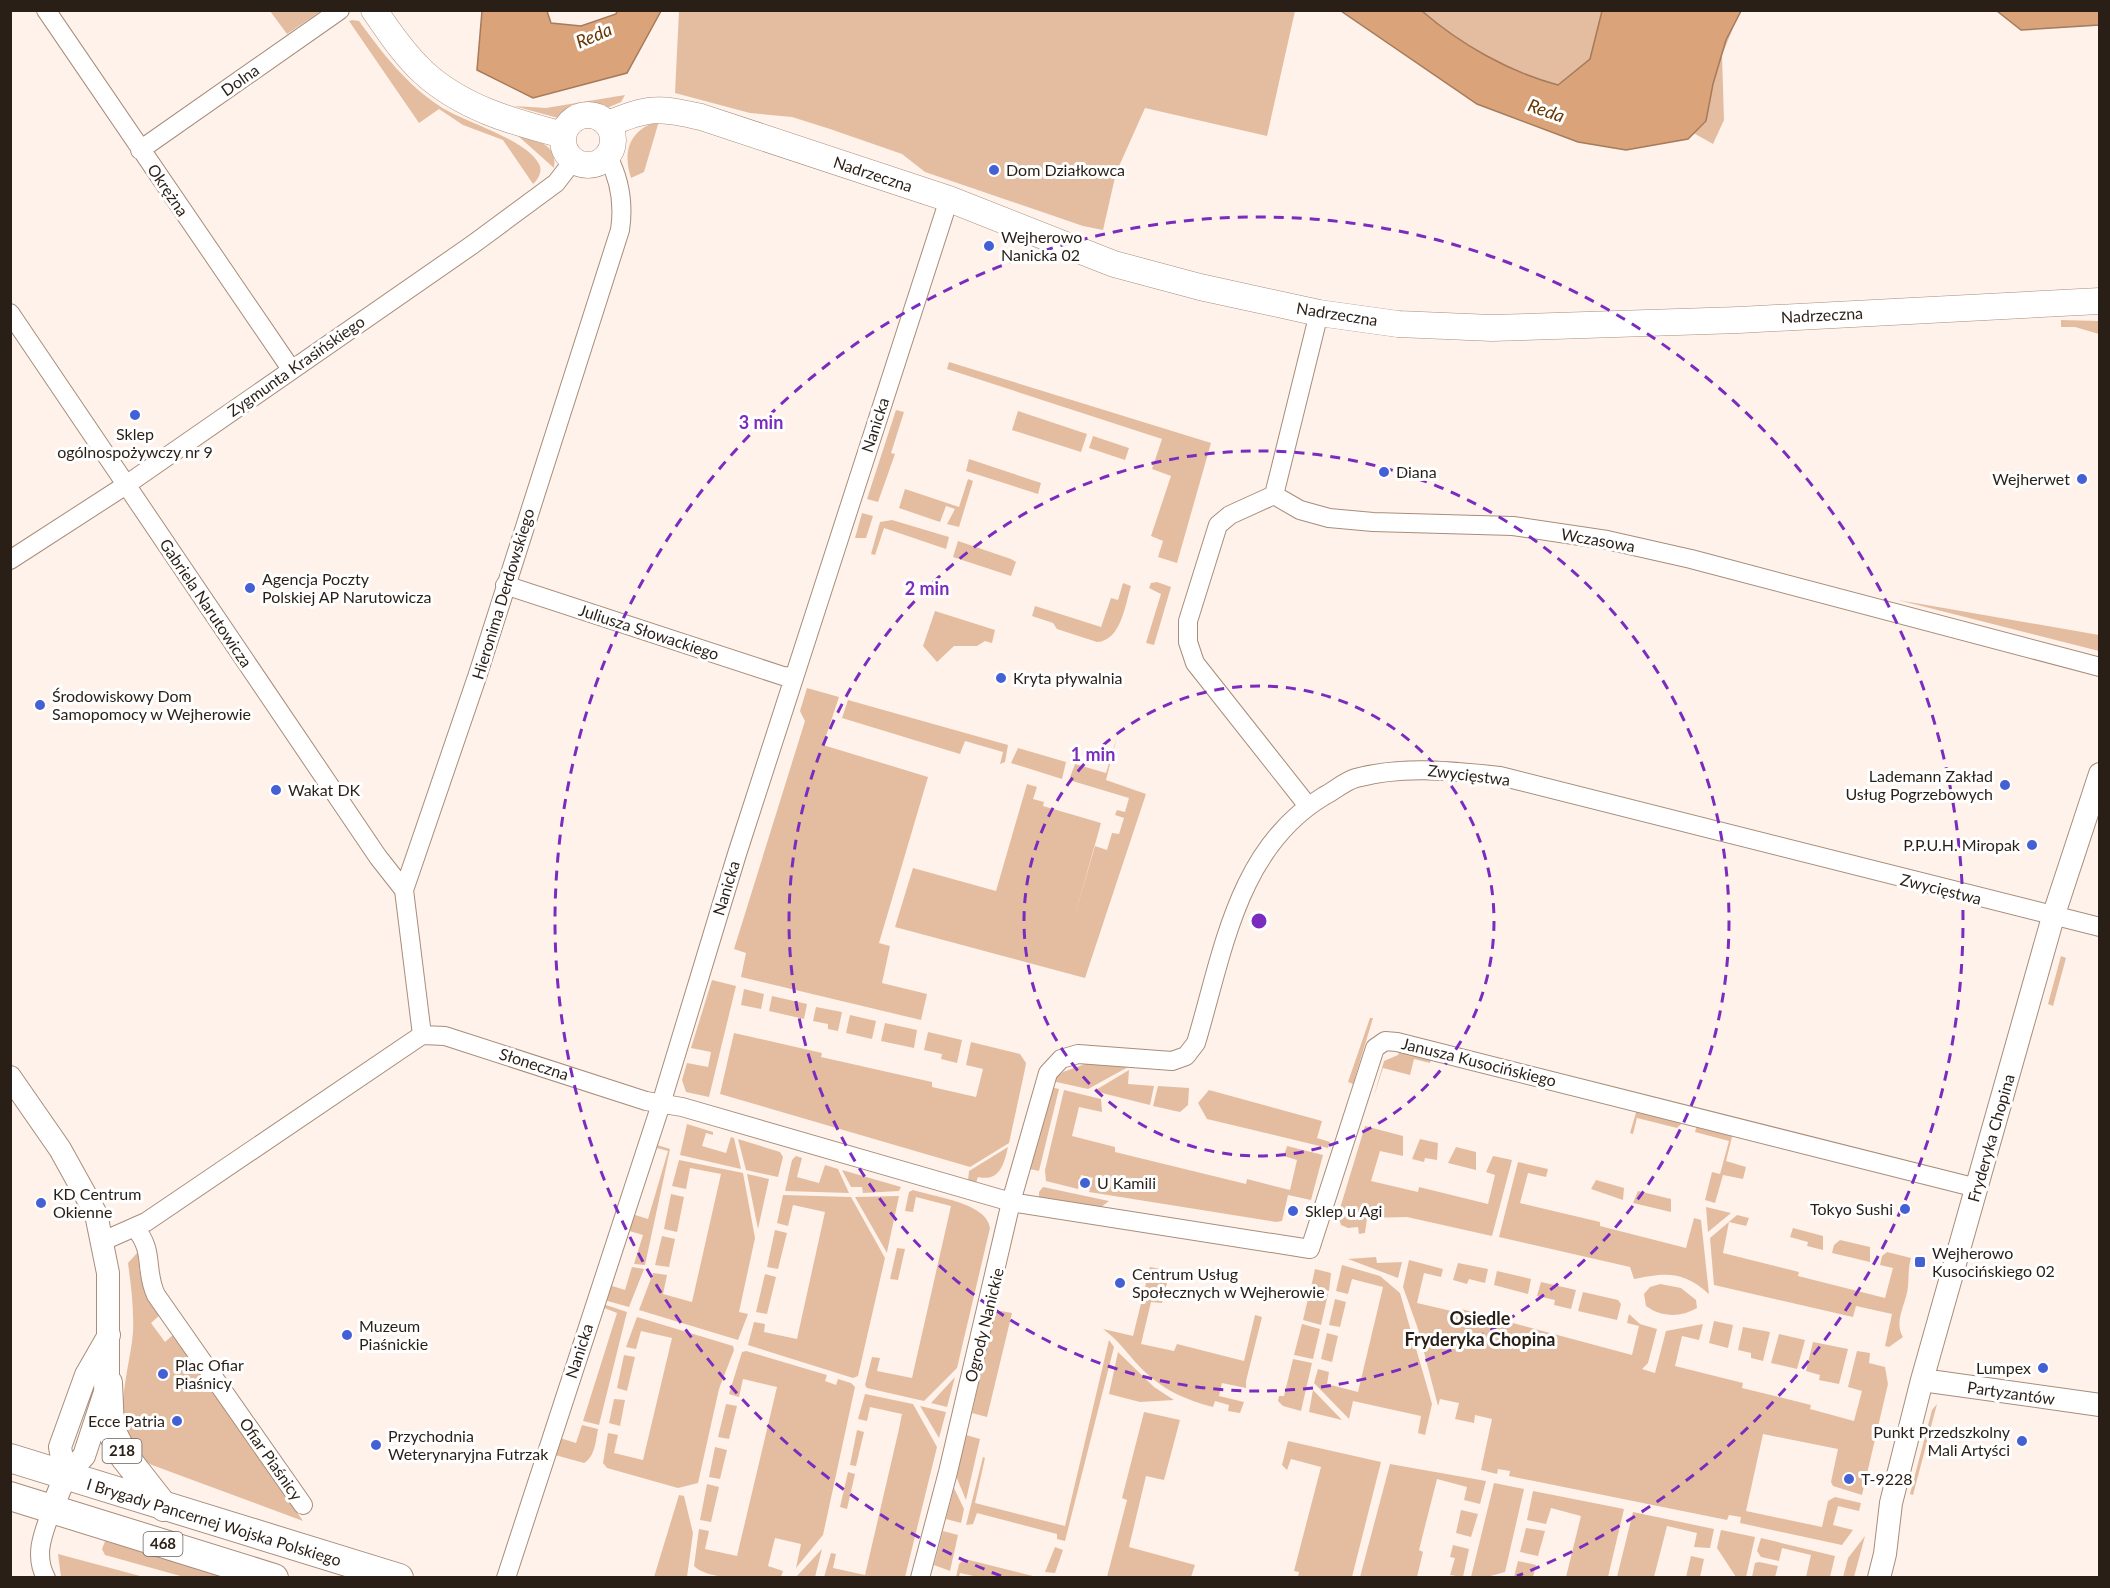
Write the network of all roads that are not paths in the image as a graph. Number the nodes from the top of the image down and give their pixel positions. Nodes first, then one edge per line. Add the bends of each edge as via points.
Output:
1 (46, 10) edge
2 (340, 10) edge
3 (374, 10) edge
4 (608, 124) junction
5 (563, 135) junction
6 (140, 150) junction
7 (608, 157) junction
8 (573, 161) junction
9 (949, 199) junction
10 (2100, 301) edge
11 (10, 313) edge
12 (1319, 313) junction
13 (291, 369) junction
14 (126, 485) junction
15 (1274, 495) junction
16 (10, 560) edge
17 (505, 585) junction
18 (2100, 667) edge
19 (794, 677) junction
20 (2100, 774) edge
21 (1308, 806) junction
22 (404, 890) junction
23 (2053, 917) junction
24 (2100, 927) edge
25 (422, 1035) junction
26 (1048, 1072) joint
27 (10, 1077) edge
28 (661, 1104) junction
29 (1977, 1188) junction
30 (1011, 1202) junction
31 (135, 1228) junction
32 (103, 1241) junction
33 (110, 1334) junction
34 (1922, 1380) junction
35 (108, 1383) junction
36 (2100, 1406) edge
37 (10, 1458) edge
38 (65, 1476) junction
39 (10, 1496) edge
40 (1891, 1503) junction
41 (303, 1505) dead end
42 (164, 1507) junction
43 (52, 1509) junction
44 (46, 1578) edge
45 (274, 1578) edge
46 (399, 1578) edge
47 (506, 1578) edge
48 (920, 1578) edge
49 (1863, 1578) edge
50 (1879, 1578) edge

1 - 6 street, Okrężna
2 - 6 street, Dolna
3 - 5 main road via 424,73 451,93 479,108
4 - 5 main road via 596,115 582,115 569,122
4 - 7 main road via 614,134
4 - 9 main road, Nadrzeczna via 642,110 665,109
5 - 8 main road via 564,149
6 - 13 street, Okrężna
7 - 8 main road via 585,166
7 - 17 street, Hieronima Derdowskiego via 621,196 620,230
8 - 13 street, Zygmunta Krasińskiego via 556,183
9 - 12 main road, Nadrzeczna via 1114,264
9 - 19 street, Nanicka
10 - 12 main road, Nadrzeczna via 1492,328 1398,324
11 - 14 street, Gabriela Narutowicza
12 - 15 street
13 - 14 street, Zygmunta Krasińskiego
14 - 16 street, Zygmunta Krasińskiego
14 - 22 street, Gabriela Narutowicza
15 - 18 street, Wczasowa via 1300,510 1329,518 1513,526 1607,540
15 - 21 street via 1230,515 1218,525 1188,621 1188,642 1196,663
17 - 19 street, Juliusza Słowackiego
17 - 22 street, Hieronima Derdowskiego
19 - 28 street, Nanicka
20 - 23 street, Fryderyka Chopina
21 - 23 street, Zwycięstwa via 1354,778 1425,768 1500,776
21 - 26 street, Zwycięstwa via 1270,843 1247,878 1196,1043 1186,1056 1172,1061 1077,1054 1061,1059
22 - 25 street, Hieronima Derdowskiego
23 - 24 street, Zwycięstwa
23 - 29 street, Fryderyka Chopina
25 - 28 street, Słoneczna via 445,1036
25 - 31 street
26 - 30 street, Ogrody Nanickie
27 - 32 street, 218 via 79,1181 96,1214
28 - 30 street, Słoneczna
28 - 47 street, Nanicka
29 - 30 street, Janusza Kusocińskiego via 1385,1041 1375,1048 1310,1249
29 - 34 street, Fryderyka Chopina
30 - 48 street, Ogrody Nanickie
31 - 32 street
31 - 41 street, Ofiar Piaśnicy via 145,1238 156,1295
32 - 33 street, 218
33 - 35 street, 218
33 - 38 street via 86,1375 60,1447
34 - 36 street, Partyzantów
34 - 40 street, Fryderyka Chopina
35 - 38 street, 218 via 84,1456
35 - 42 main road, 218 via 110,1428 124,1456
37 - 38 main road, I Brygady Pancernej Wojska Polskiego / 468
38 - 42 main road, I Brygady Pancernej Wojska Polskiego / 468
38 - 43 street, I Brygady Pancernej Wojska Polskiego
39 - 43 main road, 468
40 - 49 street, Fryderyka Chopina
40 - 50 street, Fryderyka Chopina
42 - 46 main road, I Brygady Pancernej Wojska Polskiego / 468
43 - 44 street via 39,1553
43 - 45 main road, 468

